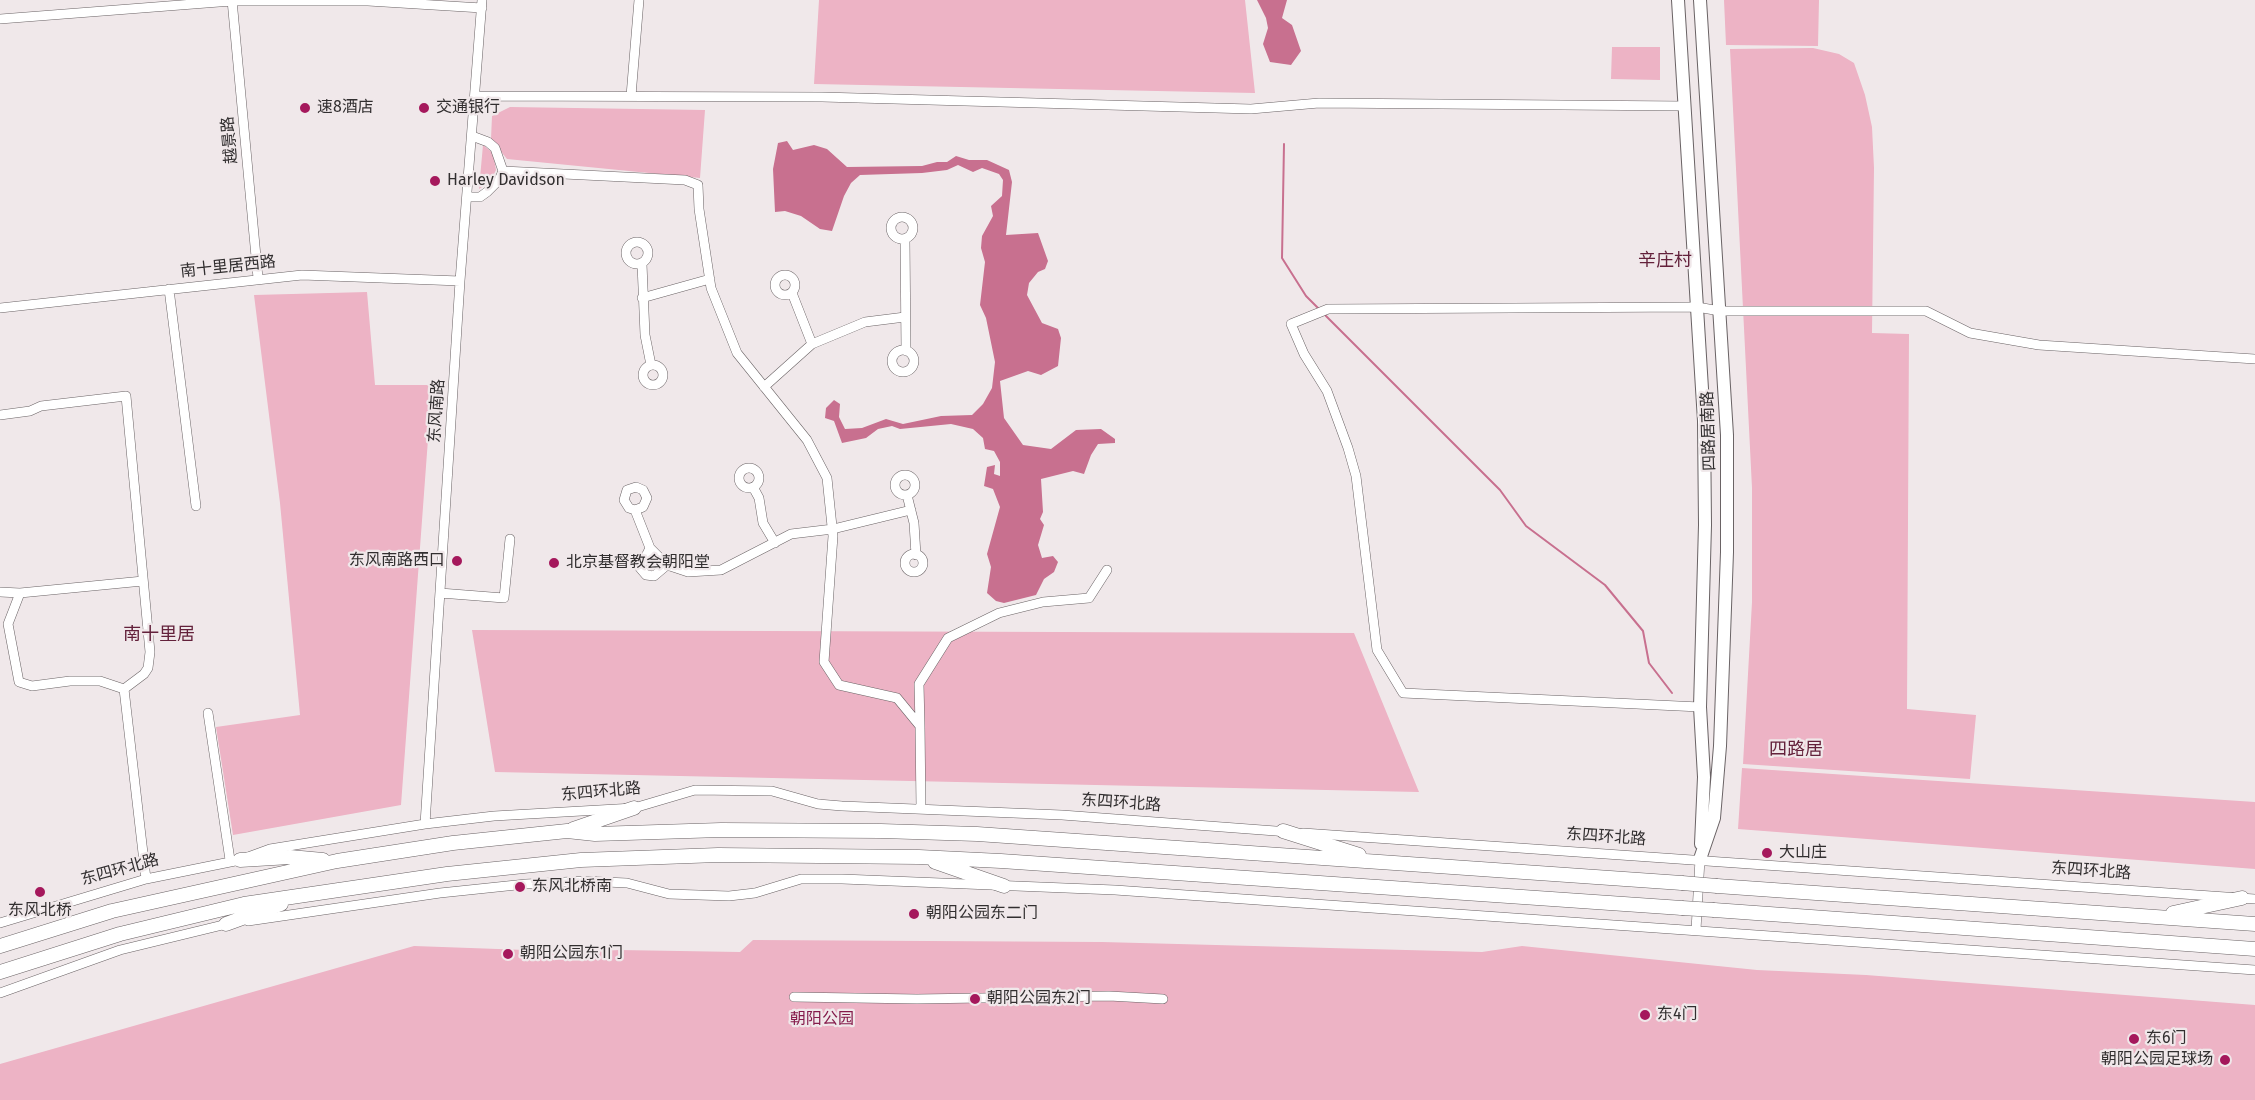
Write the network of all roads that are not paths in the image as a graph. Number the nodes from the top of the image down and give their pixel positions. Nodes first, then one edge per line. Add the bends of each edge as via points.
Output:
1 (639, 0) edge
2 (1678, 0) edge
3 (1700, 0) edge
4 (232, 1) edge
5 (482, 4) edge
6 (0, 19) edge
7 (476, 96) junction
8 (631, 96) junction
9 (1685, 106) junction
10 (472, 136) junction
11 (503, 171) junction
12 (467, 197) junction
13 (905, 239) dead end
14 (642, 264) dead end
15 (258, 278) junction
16 (710, 279) junction
17 (460, 281) junction
18 (170, 288) junction
19 (792, 293) dead end
20 (642, 298) junction
21 (1697, 307) junction
22 (0, 308) edge
23 (1720, 311) junction
24 (905, 317) junction
25 (812, 344) junction
26 (906, 351) dead end
27 (2255, 359) edge
28 (651, 365) dead end
29 (764, 387) junction
30 (0, 415) edge
31 (753, 487) dead end
32 (908, 495) dead end
33 (196, 506) dead end
34 (636, 510) dead end
35 (911, 510) junction
36 (833, 529) junction
37 (510, 539) dead end
38 (775, 543) junction
39 (650, 548) junction
40 (916, 555) dead end
41 (667, 565) junction
42 (1107, 570) dead end
43 (143, 581) junction
44 (0, 592) edge
45 (20, 593) junction
46 (440, 593) junction
47 (123, 689) junction
48 (1700, 707) junction
49 (208, 713) dead end
50 (920, 726) junction
51 (634, 808) junction
52 (921, 809) junction
53 (425, 824) junction
54 (567, 831) junction
55 (1283, 831) junction
56 (919, 857) junction
57 (235, 860) junction
58 (1700, 860) junction
59 (337, 861) junction
60 (1381, 862) junction
61 (146, 879) junction
62 (1004, 885) junction
63 (312, 893) junction
64 (2248, 898) edge
65 (2157, 917) junction
66 (0, 923) edge
67 (226, 924) junction
68 (2255, 924) edge
69 (1696, 930) junction
70 (0, 946) edge
71 (2255, 949) edge
72 (2255, 970) edge
73 (0, 972) edge
74 (0, 993) edge
75 (794, 997) dead end
76 (1163, 999) dead end

1 - 8 street
2 - 9 main road
3 - 23 main road, 四路居南路
4 - 5 street
4 - 6 street
4 - 15 street, 越景路
5 - 7 street, 东风南路
7 - 8 street
7 - 10 street, 东风南路
8 - 9 street via 822,97 1251,110 1319,103
9 - 21 main road
10 - 11 street via 495,148
10 - 12 street, 东风南路
11 - 12 street via 487,192 480,197
11 - 16 street via 686,180 698,185
12 - 17 street, 东风南路
13 - 24 street
14 - 20 street
15 - 17 street, 南十里居西路 via 302,275
15 - 18 street, 南十里居西路
16 - 20 street
16 - 29 street via 736,353
17 - 46 street, 东风南路
18 - 22 street, 南十里居西路
18 - 33 street
19 - 25 street
20 - 28 street
21 - 23 street
21 - 48 main road via 1705,525
21 - 48 street via 1328,309 1291,324 1327,391 1348,448 1356,476 1377,650 1403,693
23 - 27 street via 1926,311 1970,333 2039,345
23 - 58 main road, 四路居南路 via 1727,435 1720,746 1714,818
24 - 25 street via 865,322
24 - 26 street
25 - 29 street
29 - 36 street via 807,440 827,478
30 - 43 street via 126,396
31 - 38 street
32 - 35 street
34 - 39 street
35 - 36 street
35 - 40 street
36 - 38 street via 791,534
36 - 50 street via 824,662 839,685 897,698
37 - 46 street via 504,597
38 - 41 street via 720,570 688,572
39 - 41 street
39 - 41 street via 640,568 646,575 654,576
42 - 50 street via 1089,598 1043,602 999,613 948,638 919,684
43 - 45 street
43 - 47 street via 150,661 144,674
44 - 45 street
45 - 47 street via 8,624 19,682 32,686 100,681
46 - 53 street, 东风南路
47 - 61 street
48 - 58 main road via 1704,777
49 - 57 street
50 - 52 street
51 - 52 street, 东四环北路 via 695,790 750,789 818,804
51 - 53 street, 东四环北路
51 - 54 highway
52 - 55 street, 东四环北路
53 - 57 street, 东四环北路 via 270,849
54 - 59 highway
54 - 60 highway via 953,833
55 - 58 street, 东四环北路
55 - 60 highway
56 - 62 highway
56 - 63 highway via 718,855 581,860
56 - 71 highway, bridge
57 - 59 highway via 290,857
57 - 61 street, 东四环北路
58 - 64 street, 东四环北路
58 - 69 street
59 - 70 highway via 112,910
60 - 65 highway, bridge
61 - 66 street, 东四环北路
62 - 67 street via 801,879 755,892 697,896 669,894 627,883 584,881 440,893
62 - 69 street
63 - 67 highway
63 - 73 highway via 244,904 120,934
64 - 65 highway
65 - 68 highway
67 - 74 street via 120,950
69 - 72 street
75 - 76 street

